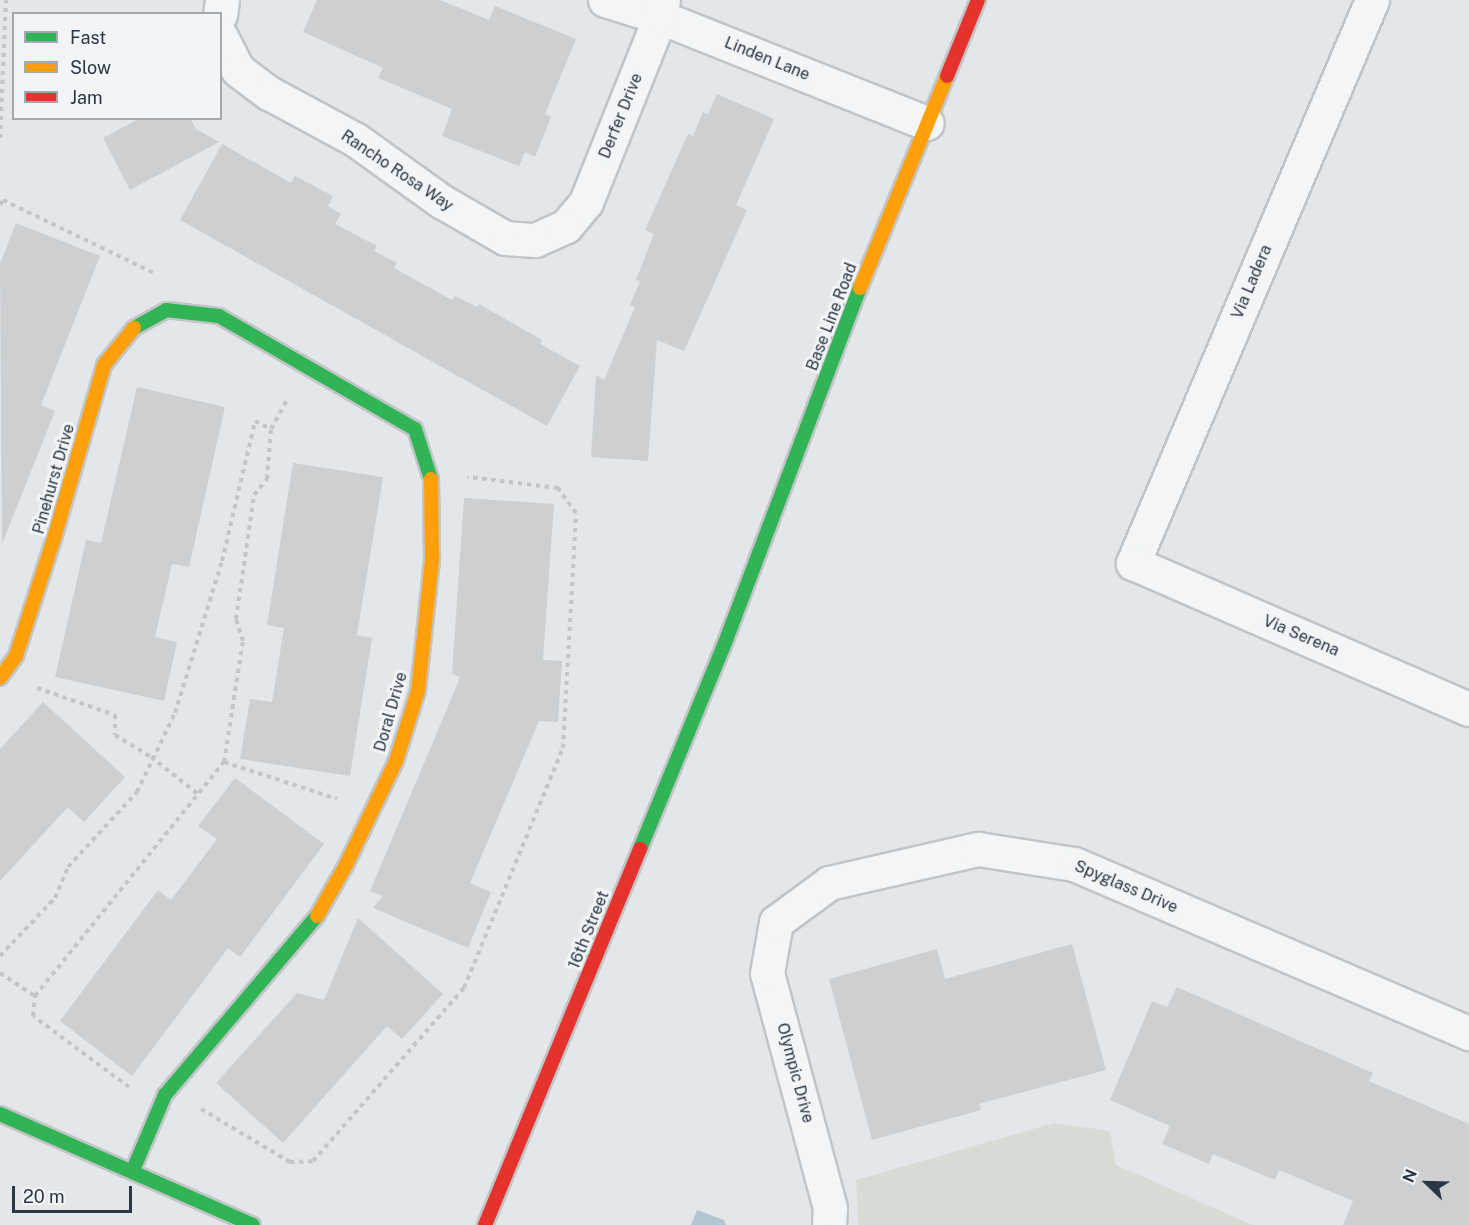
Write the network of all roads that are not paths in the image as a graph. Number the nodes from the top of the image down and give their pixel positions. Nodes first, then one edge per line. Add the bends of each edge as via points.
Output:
1 (605, 0) edge
2 (978, 0) edge
3 (1372, 0) edge
4 (661, 8) edge
5 (222, 40) edge
6 (927, 123) junction
7 (566, 226) joint
8 (166, 310) joint
9 (1133, 563) joint
10 (723, 648) joint
11 (0, 678) edge
12 (1469, 709) edge
13 (776, 922) joint
14 (1469, 1033) edge
15 (0, 1114) edge
16 (132, 1170) junction
17 (253, 1225) edge
18 (485, 1225) edge
19 (829, 1225) edge

1 - 4 street, Linden Lane
2 - 6 street, Base Line Road
3 - 9 street, Via Ladera
4 - 6 street, Linden Lane
4 - 7 street, Derfer Drive via 586,202
5 - 7 street, Rancho Rosa Way via 238,70 269,93 356,140 441,201 505,238 535,240
6 - 10 street, Base Line Road via 847,320
8 - 11 street, Pinehurst Drive via 130,330 104,365 56,535 16,656
8 - 16 street, Doral Drive via 219,316 415,429 431,477 432,559 418,691 396,761 346,865 314,922 165,1095
9 - 12 street, Via Serena
10 - 18 street, 16th Street
13 - 14 street, Spyglass Drive via 829,883 978,849 1074,864
13 - 19 street, Olympic Drive via 767,973 830,1208
15 - 16 street
16 - 17 street

